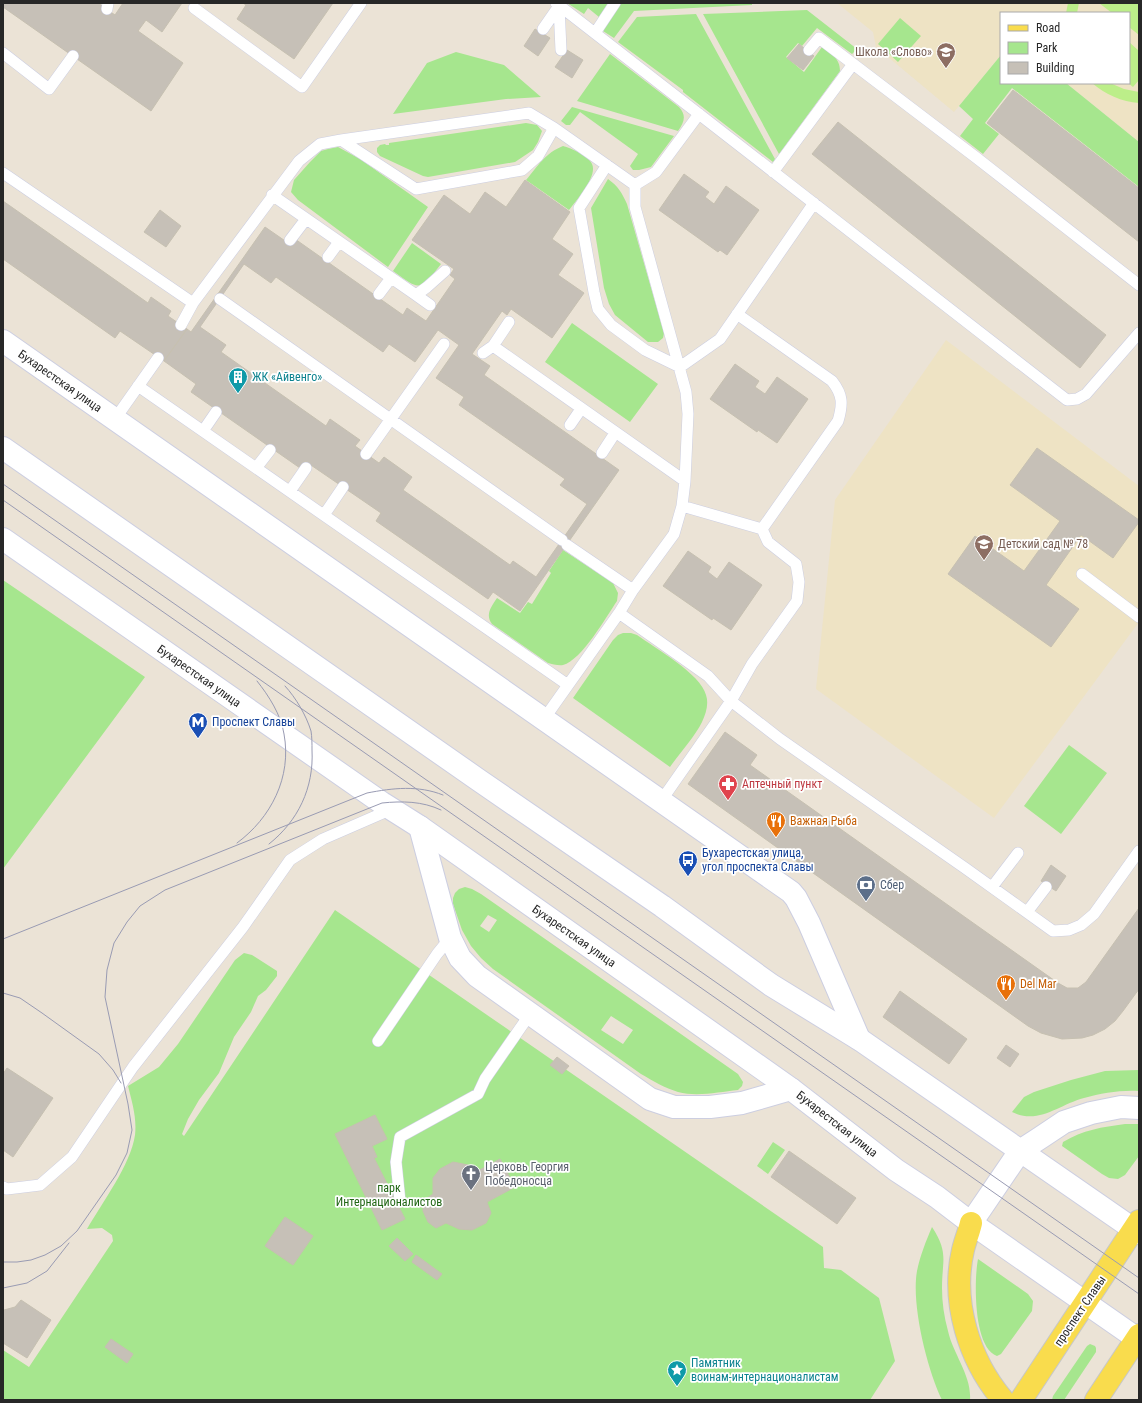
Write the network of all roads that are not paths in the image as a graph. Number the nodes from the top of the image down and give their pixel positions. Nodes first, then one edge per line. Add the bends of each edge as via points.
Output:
1 (361, 3) edge
2 (615, 3) edge
3 (558, 4) edge
4 (194, 8) dead end
5 (543, 29) dead end
6 (594, 33) junction
7 (561, 50) dead end
8 (809, 50) dead end
9 (3, 53) edge
10 (73, 56) dead end
11 (852, 64) junction
12 (699, 114) junction
13 (554, 128) junction
14 (341, 140) junction
15 (607, 165) junction
16 (3, 172) edge
17 (773, 172) junction
18 (635, 185) junction
19 (272, 196) junction
20 (814, 203) junction
21 (306, 219) junction
22 (290, 240) dead end
23 (339, 242) junction
24 (328, 257) dead end
25 (445, 271) dead end
26 (391, 278) junction
27 (1139, 285) edge
28 (204, 289) junction
29 (379, 294) dead end
30 (416, 295) junction
31 (193, 303) junction
32 (430, 305) dead end
33 (737, 314) junction
34 (509, 322) dead end
35 (181, 324) dead end
36 (1139, 333) edge
37 (3, 341) edge
38 (444, 344) dead end
39 (493, 346) junction
40 (483, 353) dead end
41 (158, 358) dead end
42 (680, 367) junction
43 (138, 386) junction
44 (581, 408) junction
45 (216, 412) dead end
46 (115, 419) junction
47 (391, 420) junction
48 (570, 425) dead end
49 (203, 431) junction
50 (615, 433) junction
51 (3, 448) edge
52 (270, 450) dead end
53 (602, 453) dead end
54 (366, 454) dead end
55 (256, 468) junction
56 (306, 468) dead end
57 (685, 481) junction
58 (343, 487) dead end
59 (290, 491) junction
60 (682, 506) junction
61 (324, 515) junction
62 (762, 529) junction
63 (3, 539) edge
64 (1082, 574) dead end
65 (633, 590) junction
66 (619, 613) junction
67 (1139, 617) edge
68 (568, 685) junction
69 (731, 702) junction
70 (544, 719) junction
71 (661, 801) junction
72 (392, 809) junction
73 (420, 827) junction
74 (1139, 852) edge
75 (1018, 853) dead end
76 (992, 887) junction
77 (1046, 887) dead end
78 (1027, 912) junction
79 (450, 938) junction
80 (530, 1014) junction
81 (859, 1039) junction
82 (378, 1041) dead end
83 (791, 1089) junction
84 (1139, 1108) edge
85 (1020, 1151) junction
86 (3, 1187) edge
87 (400, 1201) dead end
88 (971, 1223) junction
89 (1137, 1228) edge
90 (1086, 1302) junction
91 (1138, 1338) edge
92 (1003, 1400) edge
93 (1021, 1400) edge
94 (1096, 1400) edge

1 - 4 lane via 302,87
2 - 6 lane
3 - 5 lane
3 - 6 lane
3 - 7 lane
6 - 12 lane
8 - 11 lane via 819,38
9 - 10 lane via 50,89
11 - 17 lane
11 - 27 lane via 978,158
12 - 17 lane
12 - 18 lane via 656,172
13 - 14 lane via 529,113
13 - 14 lane via 538,156 522,170 416,189
13 - 15 lane
14 - 19 lane via 320,144 310,152 299,161
15 - 18 lane
15 - 42 lane via 580,208 598,309 611,325 645,350
16 - 31 lane
17 - 20 lane
18 - 42 lane via 635,207
19 - 21 lane
19 - 28 lane
20 - 33 lane
20 - 36 lane via 1068,400 1078,399 1086,394
21 - 22 lane
21 - 23 lane
23 - 24 lane
23 - 26 lane
25 - 30 lane
26 - 29 lane
26 - 30 lane
28 - 31 lane
28 - 47 lane
30 - 32 lane
31 - 35 lane
33 - 42 lane via 720,339
33 - 62 lane via 832,381 839,389 841,398 842,408 838,421
34 - 39 lane
37 - 46 main road, Бухарестская улица
38 - 47 lane
39 - 40 lane
39 - 44 lane
41 - 43 lane
42 - 57 lane via 688,414
43 - 46 lane
43 - 49 lane
44 - 48 lane
44 - 50 lane
45 - 49 lane
46 - 70 main road, Бухарестская улица
47 - 54 lane
47 - 65 lane
49 - 55 lane
50 - 53 lane
50 - 57 lane
51 - 81 main road via 662,906 771,985
52 - 55 lane
55 - 59 lane
56 - 59 lane
57 - 60 lane
58 - 61 lane
59 - 61 lane
60 - 62 lane
60 - 65 lane via 674,534
61 - 68 lane
62 - 69 lane via 768,542 796,564 799,582 797,601 752,664
63 - 72 main road, Бухарестская улица
64 - 67 lane
65 - 66 lane
66 - 68 lane
66 - 69 lane via 708,676
68 - 70 lane
69 - 71 lane
69 - 76 lane via 818,767
70 - 71 main road, Бухарестская улица
71 - 81 main road, Бухарестская улица via 796,898 810,923
72 - 73 main road, Бухарестская улица
72 - 86 lane via 323,839 290,860 242,927 133,1067 72,1156 40,1185 7,1189
73 - 79 main road
73 - 83 main road, Бухарестская улица
74 - 78 lane via 1094,914 1081,925 1069,930 1053,931
75 - 76 lane
76 - 78 lane
77 - 78 lane
79 - 80 main road via 460,958 477,976
79 - 82 lane
80 - 83 main road via 650,1099 674,1107 710,1107 742,1103
80 - 87 lane via 485,1079 478,1094 400,1137 396,1162
81 - 85 main road
83 - 88 main road, Бухарестская улица via 896,1170
84 - 85 main road via 1121,1107 1064,1122
85 - 88 main road
85 - 89 main road
88 - 90 main road, Бухарестская улица
88 - 92 main road via 963,1251 961,1309 968,1338 979,1364
89 - 90 main road, проспект Славы
90 - 91 main road, Бухарестская улица
90 - 93 main road, проспект Славы
91 - 94 main road

